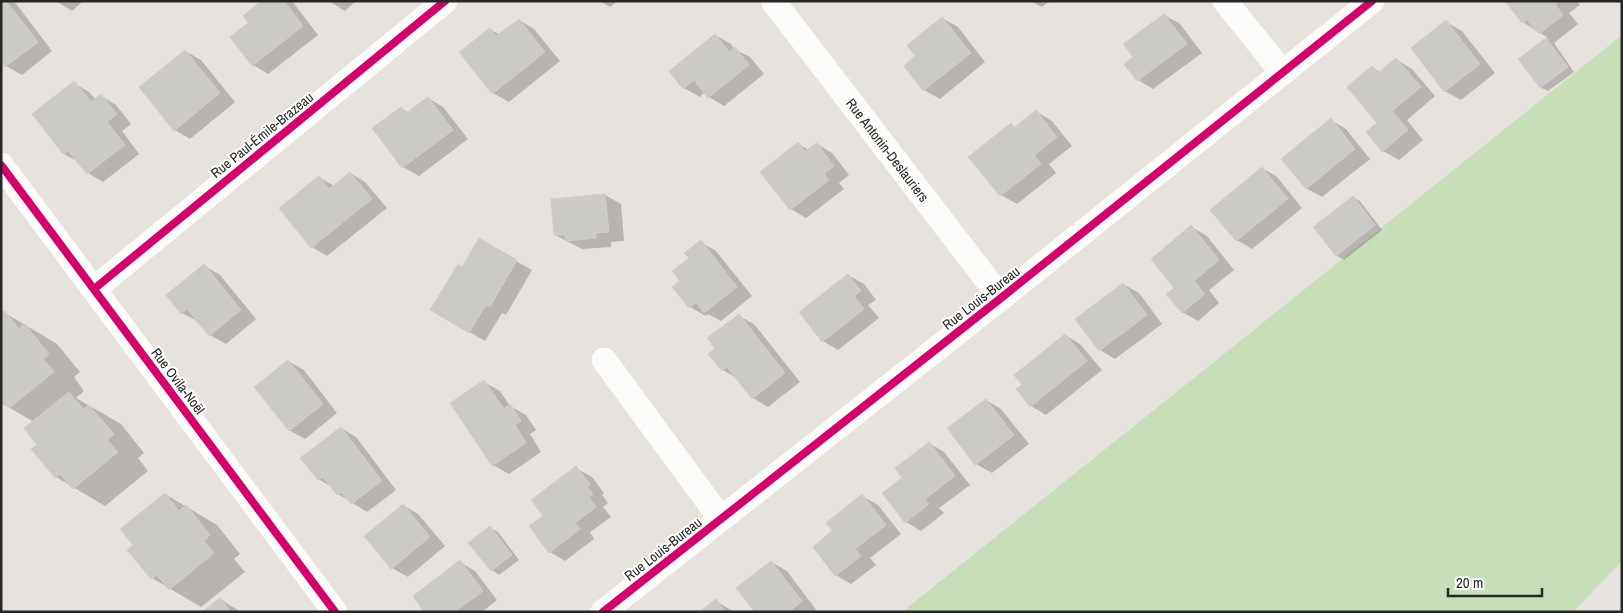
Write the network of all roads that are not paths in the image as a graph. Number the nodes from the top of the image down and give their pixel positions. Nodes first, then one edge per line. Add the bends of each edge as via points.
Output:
1 (445, 1) edge
2 (774, 1) edge
3 (1225, 1) edge
4 (1372, 1) edge
5 (1282, 72) junction
6 (1, 165) edge
7 (94, 289) junction
8 (1001, 298) junction
9 (604, 360) dead end
10 (720, 519) junction
11 (335, 612) edge
12 (603, 612) edge

1 - 7 street, Rue Paul-Émile-Brazeau
2 - 8 street, Rue Antonin-Deslauriers
3 - 5 street
4 - 5 street, Rue Louis-Bureau
5 - 8 street, Rue Louis-Bureau
6 - 7 street, Rue Ovila-Noël
7 - 11 street, Rue Ovila-Noël
8 - 10 street, Rue Louis-Bureau
9 - 10 street, Rue Louis-Bureau
10 - 12 street, Rue Louis-Bureau

